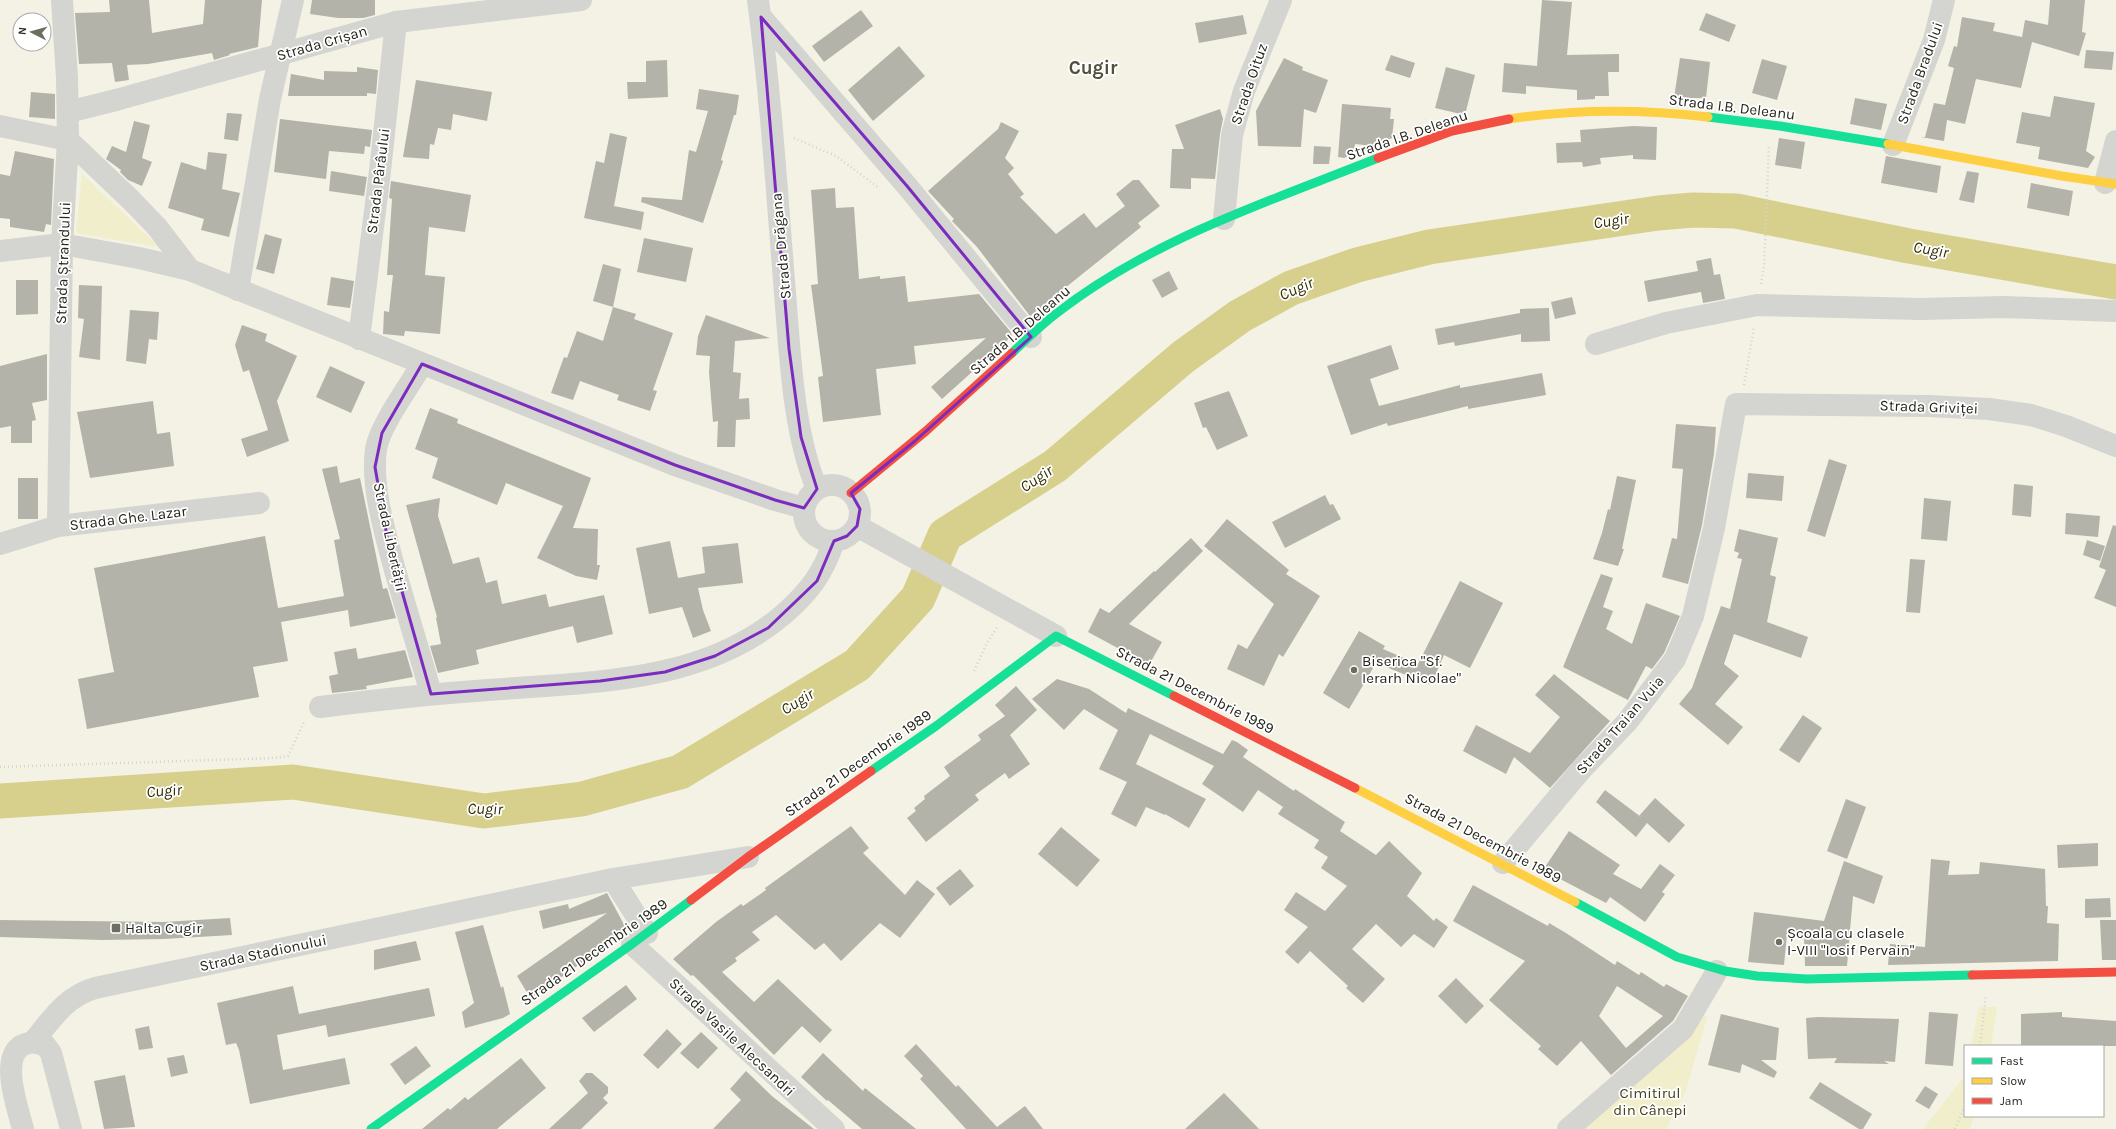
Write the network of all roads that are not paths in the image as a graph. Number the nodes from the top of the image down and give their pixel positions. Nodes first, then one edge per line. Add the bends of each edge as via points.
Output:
1 (62, 0) edge
2 (293, 0) edge
3 (581, 0) edge
4 (1281, 0) edge
5 (1944, 0) edge
6 (760, 8) edge
7 (396, 22) junction
8 (279, 55) junction
9 (68, 112) junction
10 (0, 126) edge
11 (68, 140) junction
12 (2116, 141) edge
13 (1893, 145) junction
14 (2110, 183) edge
15 (1224, 219) junction
16 (62, 244) junction
17 (0, 251) edge
18 (190, 270) junction
19 (238, 290) junction
20 (2116, 311) edge
21 (1030, 337) junction
22 (359, 339) junction
23 (1596, 344) dead end
24 (422, 364) junction
25 (1736, 404) joint
26 (2116, 446) edge
27 (817, 489) junction
28 (851, 493) junction
29 (259, 503) dead end
30 (804, 508) junction
31 (58, 526) junction
32 (857, 526) junction
33 (834, 541) junction
34 (0, 544) edge
35 (1056, 636) junction
36 (431, 694) junction
37 (320, 707) road end
38 (748, 856) junction
39 (1503, 863) junction
40 (613, 879) junction
41 (640, 939) junction
42 (1717, 971) junction
43 (2116, 972) edge
44 (33, 1042) junction
45 (23, 1129) edge
46 (71, 1129) edge
47 (371, 1129) edge
48 (834, 1129) edge
49 (1568, 1129) edge

1 - 9 street, Strada Ștrandului
2 - 8 street
3 - 7 street, Strada Crișan
4 - 15 street, Strada Oituz via 1244,91 1232,135
5 - 13 street, Strada Bradului via 1934,40
6 - 21 street
6 - 27 street, Strada Drăgana via 789,349 801,436 808,468
7 - 8 street, Strada Crișan
7 - 22 street, Strada Pârâului
8 - 9 street, Strada Crișan
8 - 19 street
9 - 11 street, Strada Ștrandului
10 - 11 street
11 - 16 street, Strada Ștrandului
11 - 18 street via 157,227
12 - 14 street
13 - 14 main road, Strada I.B. Deleanu
13 - 15 main road, Strada I.B. Deleanu via 1770,125 1664,113 1624,111 1552,115 1470,126 1434,137
15 - 21 main road, Strada I.B. Deleanu via 1169,243 1113,275 1064,307
16 - 17 street
16 - 18 street
16 - 31 street, Strada Ștrandului
18 - 19 street
19 - 22 street
20 - 23 street via 2003,307 1920,309 1757,305 1666,323
21 - 28 main road, Strada I.B. Deleanu via 915,441
22 - 24 street
24 - 30 street via 675,465
24 - 36 street, Strada Libertății via 382,433 376,448 375,466 380,510
25 - 26 street, Strada Griviței via 1989,409 2032,415
25 - 39 street, Strada Traian Vuia via 1714,528 1693,616 1675,659 1627,722 1582,770
27 - 28 street via 835,485
27 - 30 street via 807,500
28 - 32 street via 860,509
29 - 31 street, Strada Ghe. Lazar
30 - 33 street via 804,516 811,532 818,537
31 - 34 street, Strada Ghe. Lazar
32 - 33 street via 847,536
32 - 35 street
33 - 36 street via 817,581 798,602 768,628 742,644 715,656 665,672 600,681
35 - 38 main road, Strada 21 Decembrie 1989 via 936,726
35 - 39 main road, Strada 21 Decembrie 1989
36 - 37 street
38 - 40 street, Strada Stadionului
38 - 41 main road, Strada 21 Decembrie 1989
39 - 42 main road, Strada 21 Decembrie 1989 via 1677,957
40 - 41 street
40 - 44 street, Strada Stadionului via 80,992 64,1004
41 - 47 main road, Strada 21 Decembrie 1989
41 - 48 street, Strada Vasile Alecsandri
42 - 43 main road, Strada 21 Decembrie 1989 via 1807,979
42 - 49 street via 1683,1030
44 - 45 street via 21,1045 16,1051 12,1057 10,1070
44 - 46 street via 45,1045 51,1052

